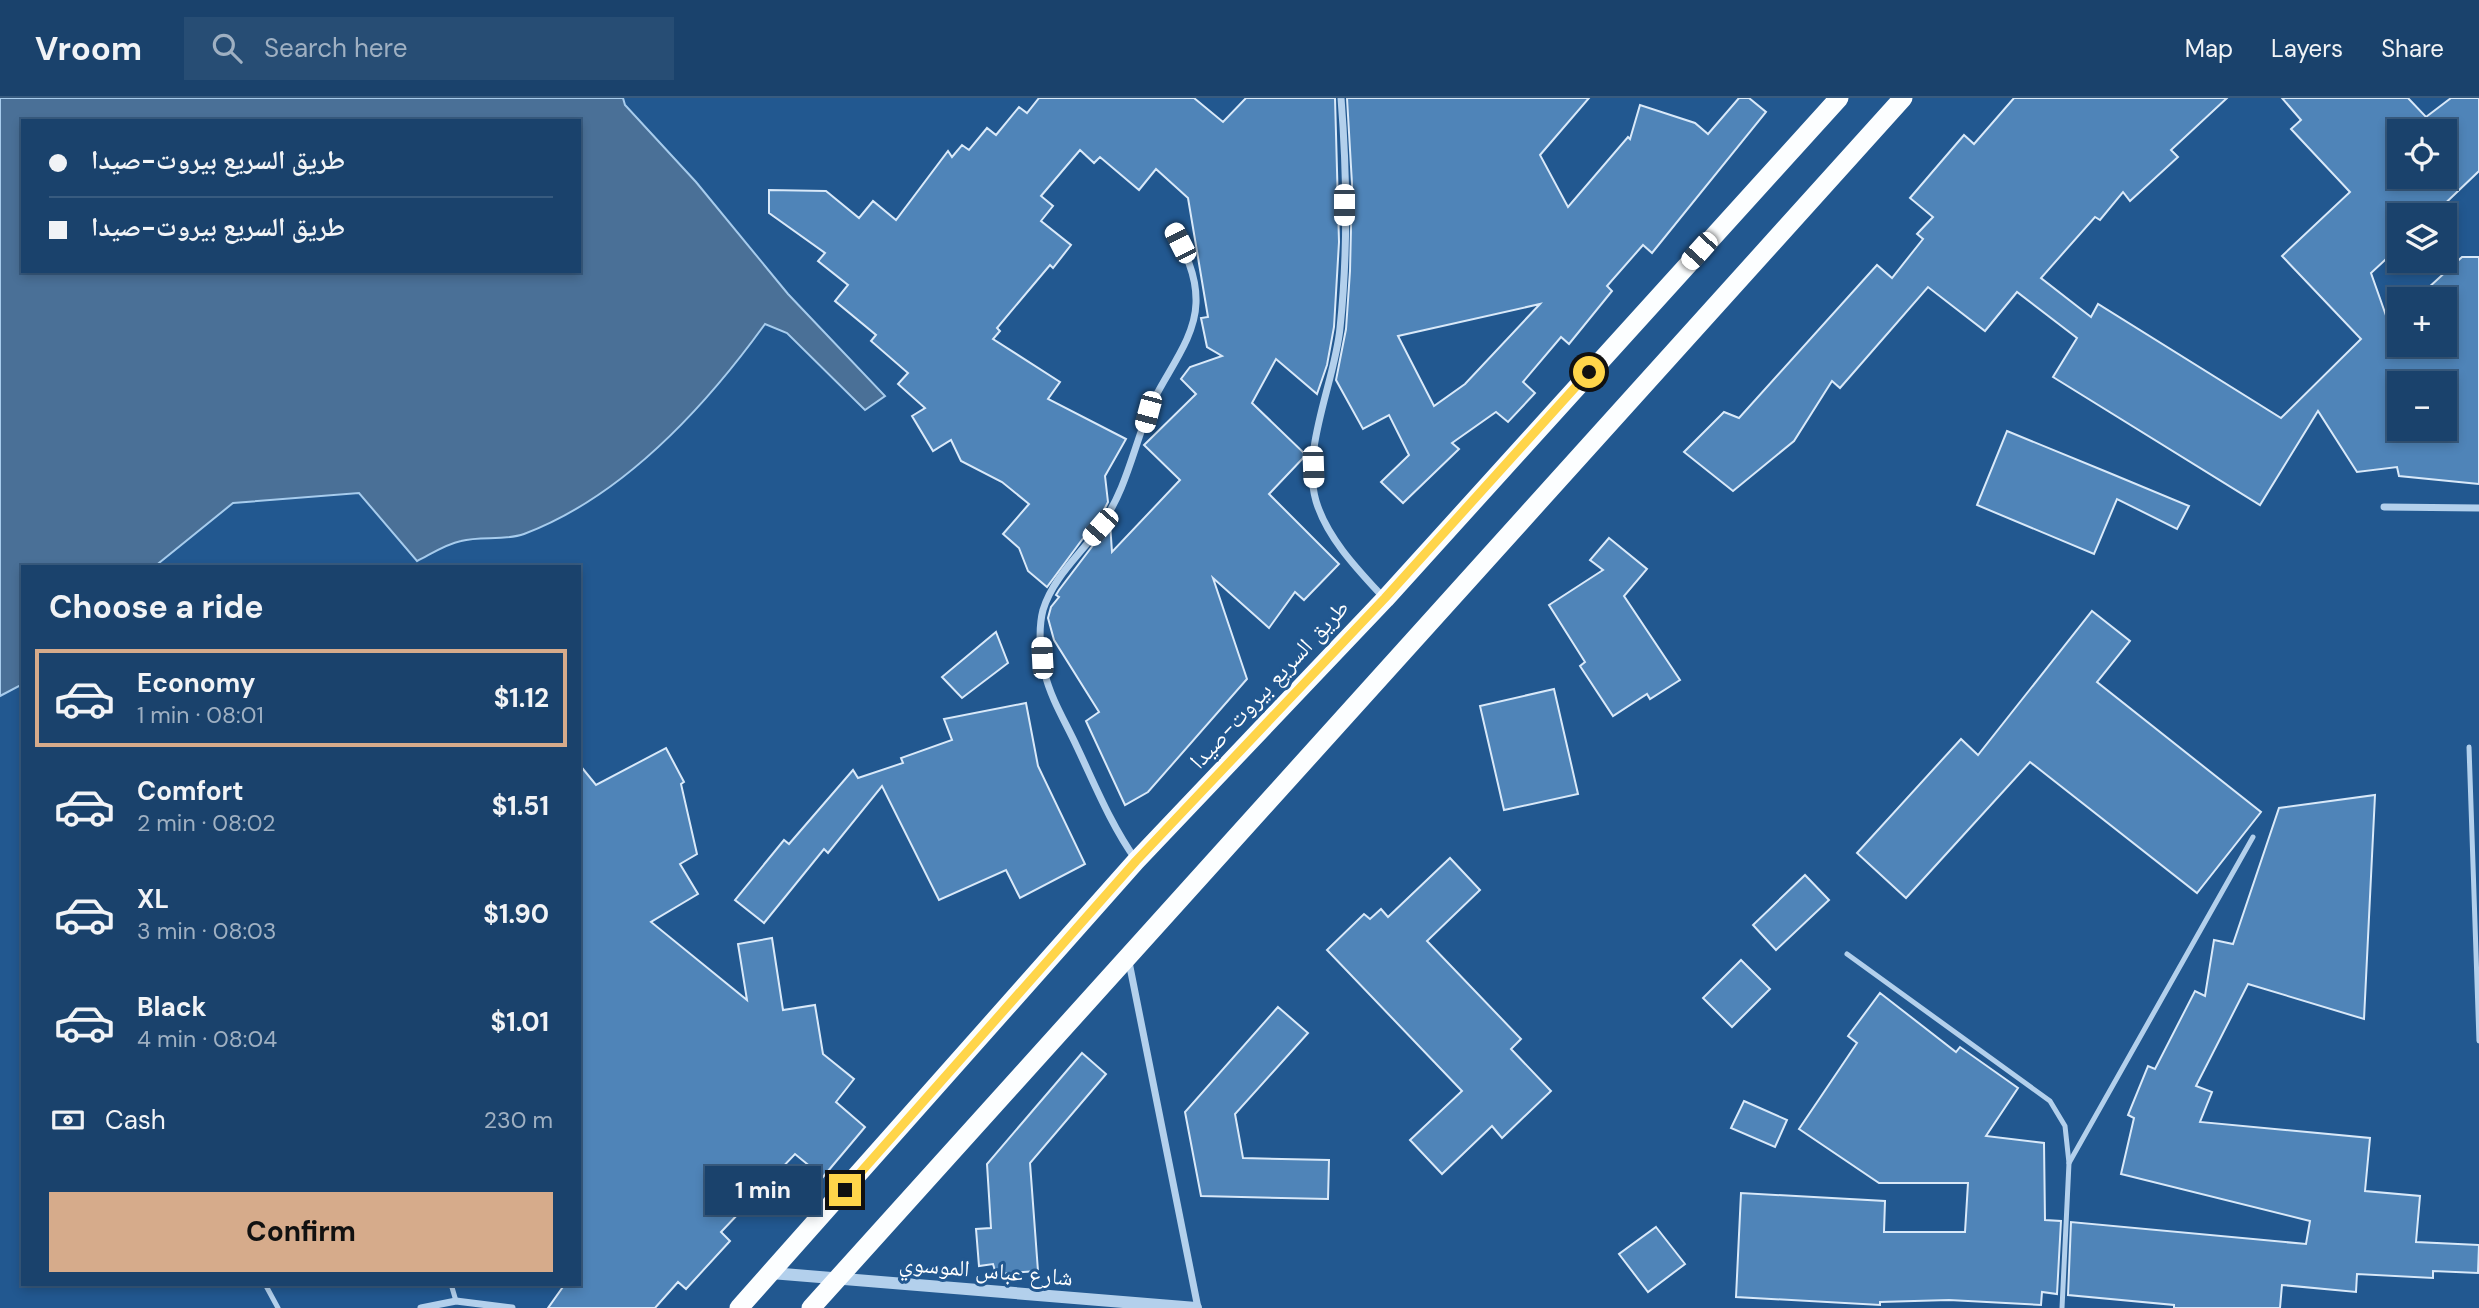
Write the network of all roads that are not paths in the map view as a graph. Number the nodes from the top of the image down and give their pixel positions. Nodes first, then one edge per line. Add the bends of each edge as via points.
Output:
1 (1342, 98) edge
2 (1839, 98) edge
3 (1903, 98) edge
4 (1172, 228) dead end
5 (2384, 507) dead end
6 (2479, 508) edge
7 (1385, 598) junction
8 (2469, 747) dead end
9 (2253, 837) dead end
10 (1136, 861) junction
11 (1847, 954) dead end
12 (1128, 957) junction
13 (2479, 1041) edge
14 (2068, 1163) junction
15 (771, 1273) junction
16 (839, 1278) junction
17 (266, 1286) edge
18 (452, 1286) edge
19 (456, 1301) junction
20 (278, 1308) edge
21 (421, 1308) edge
22 (512, 1308) edge
23 (739, 1308) edge
24 (811, 1308) edge
25 (1197, 1308) edge
26 (2062, 1308) edge

1 - 7 street via 1340,330 1317,440 1313,485 1317,503 1347,557
2 - 7 highway, طريق السريع بيروت-صيدا
3 - 12 highway
4 - 10 street via 1195,281 1193,322 1148,412 1125,484 1100,527 1050,594 1041,631 1045,674 1055,700
5 - 6 street
7 - 10 highway, طريق السريع بيروت-صيدا
8 - 13 lane
9 - 14 lane
10 - 15 highway, طريق السريع بيروت-صيدا
11 - 14 lane via 2050,1101 2065,1126
12 - 16 highway
12 - 25 street
14 - 26 lane
15 - 16 street, شارع عباس الموسوي
15 - 23 highway, طريق السريع بيروت-صيدا
16 - 24 highway
16 - 25 street, شارع عباس الموسوي
17 - 20 lane
18 - 19 lane
19 - 21 street
19 - 22 street

